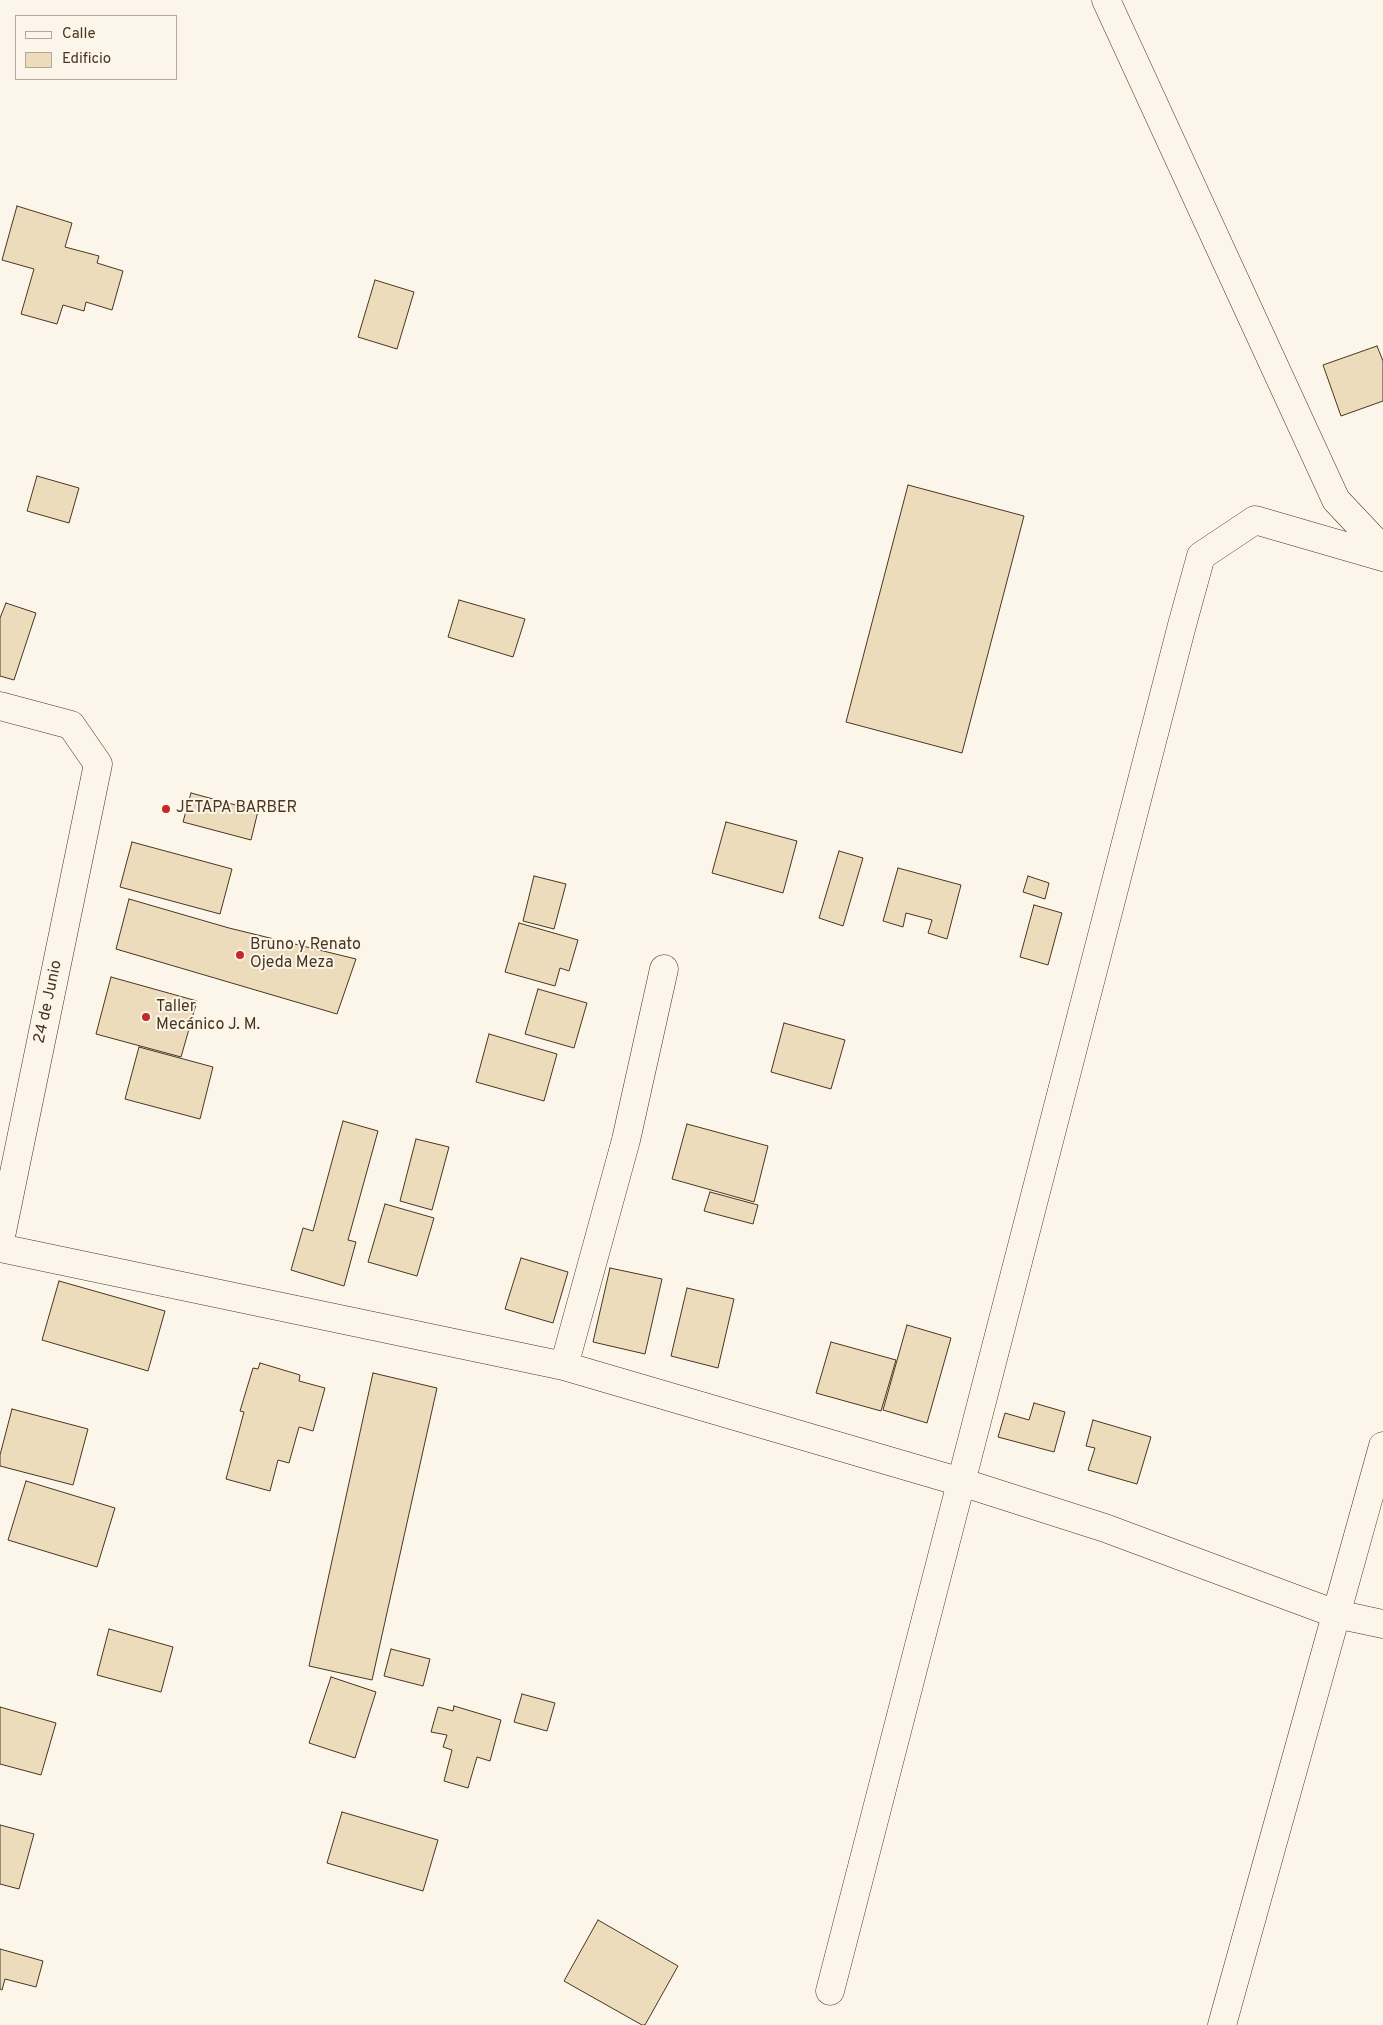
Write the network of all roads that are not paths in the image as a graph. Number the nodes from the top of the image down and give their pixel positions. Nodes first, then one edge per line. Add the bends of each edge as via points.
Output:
1 (1106, 0) edge
2 (1383, 550) edge
3 (1383, 557) edge
4 (0, 706) edge
5 (664, 969) dead end
6 (0, 1240) edge
7 (0, 1248) edge
8 (564, 1366) junction
9 (1383, 1446) edge
10 (960, 1482) junction
11 (1336, 1614) junction
12 (1383, 1624) edge
13 (830, 1992) dead end
14 (1222, 2025) edge

1 - 2 street via 1336,500
3 - 10 street via 1255,520 1201,556
4 - 6 street, 24 de Junio via 72,725 98,764
5 - 8 street via 626,1140
7 - 8 street
8 - 10 street
9 - 11 street
10 - 11 street via 1105,1528
10 - 13 street
11 - 12 street
11 - 14 street

